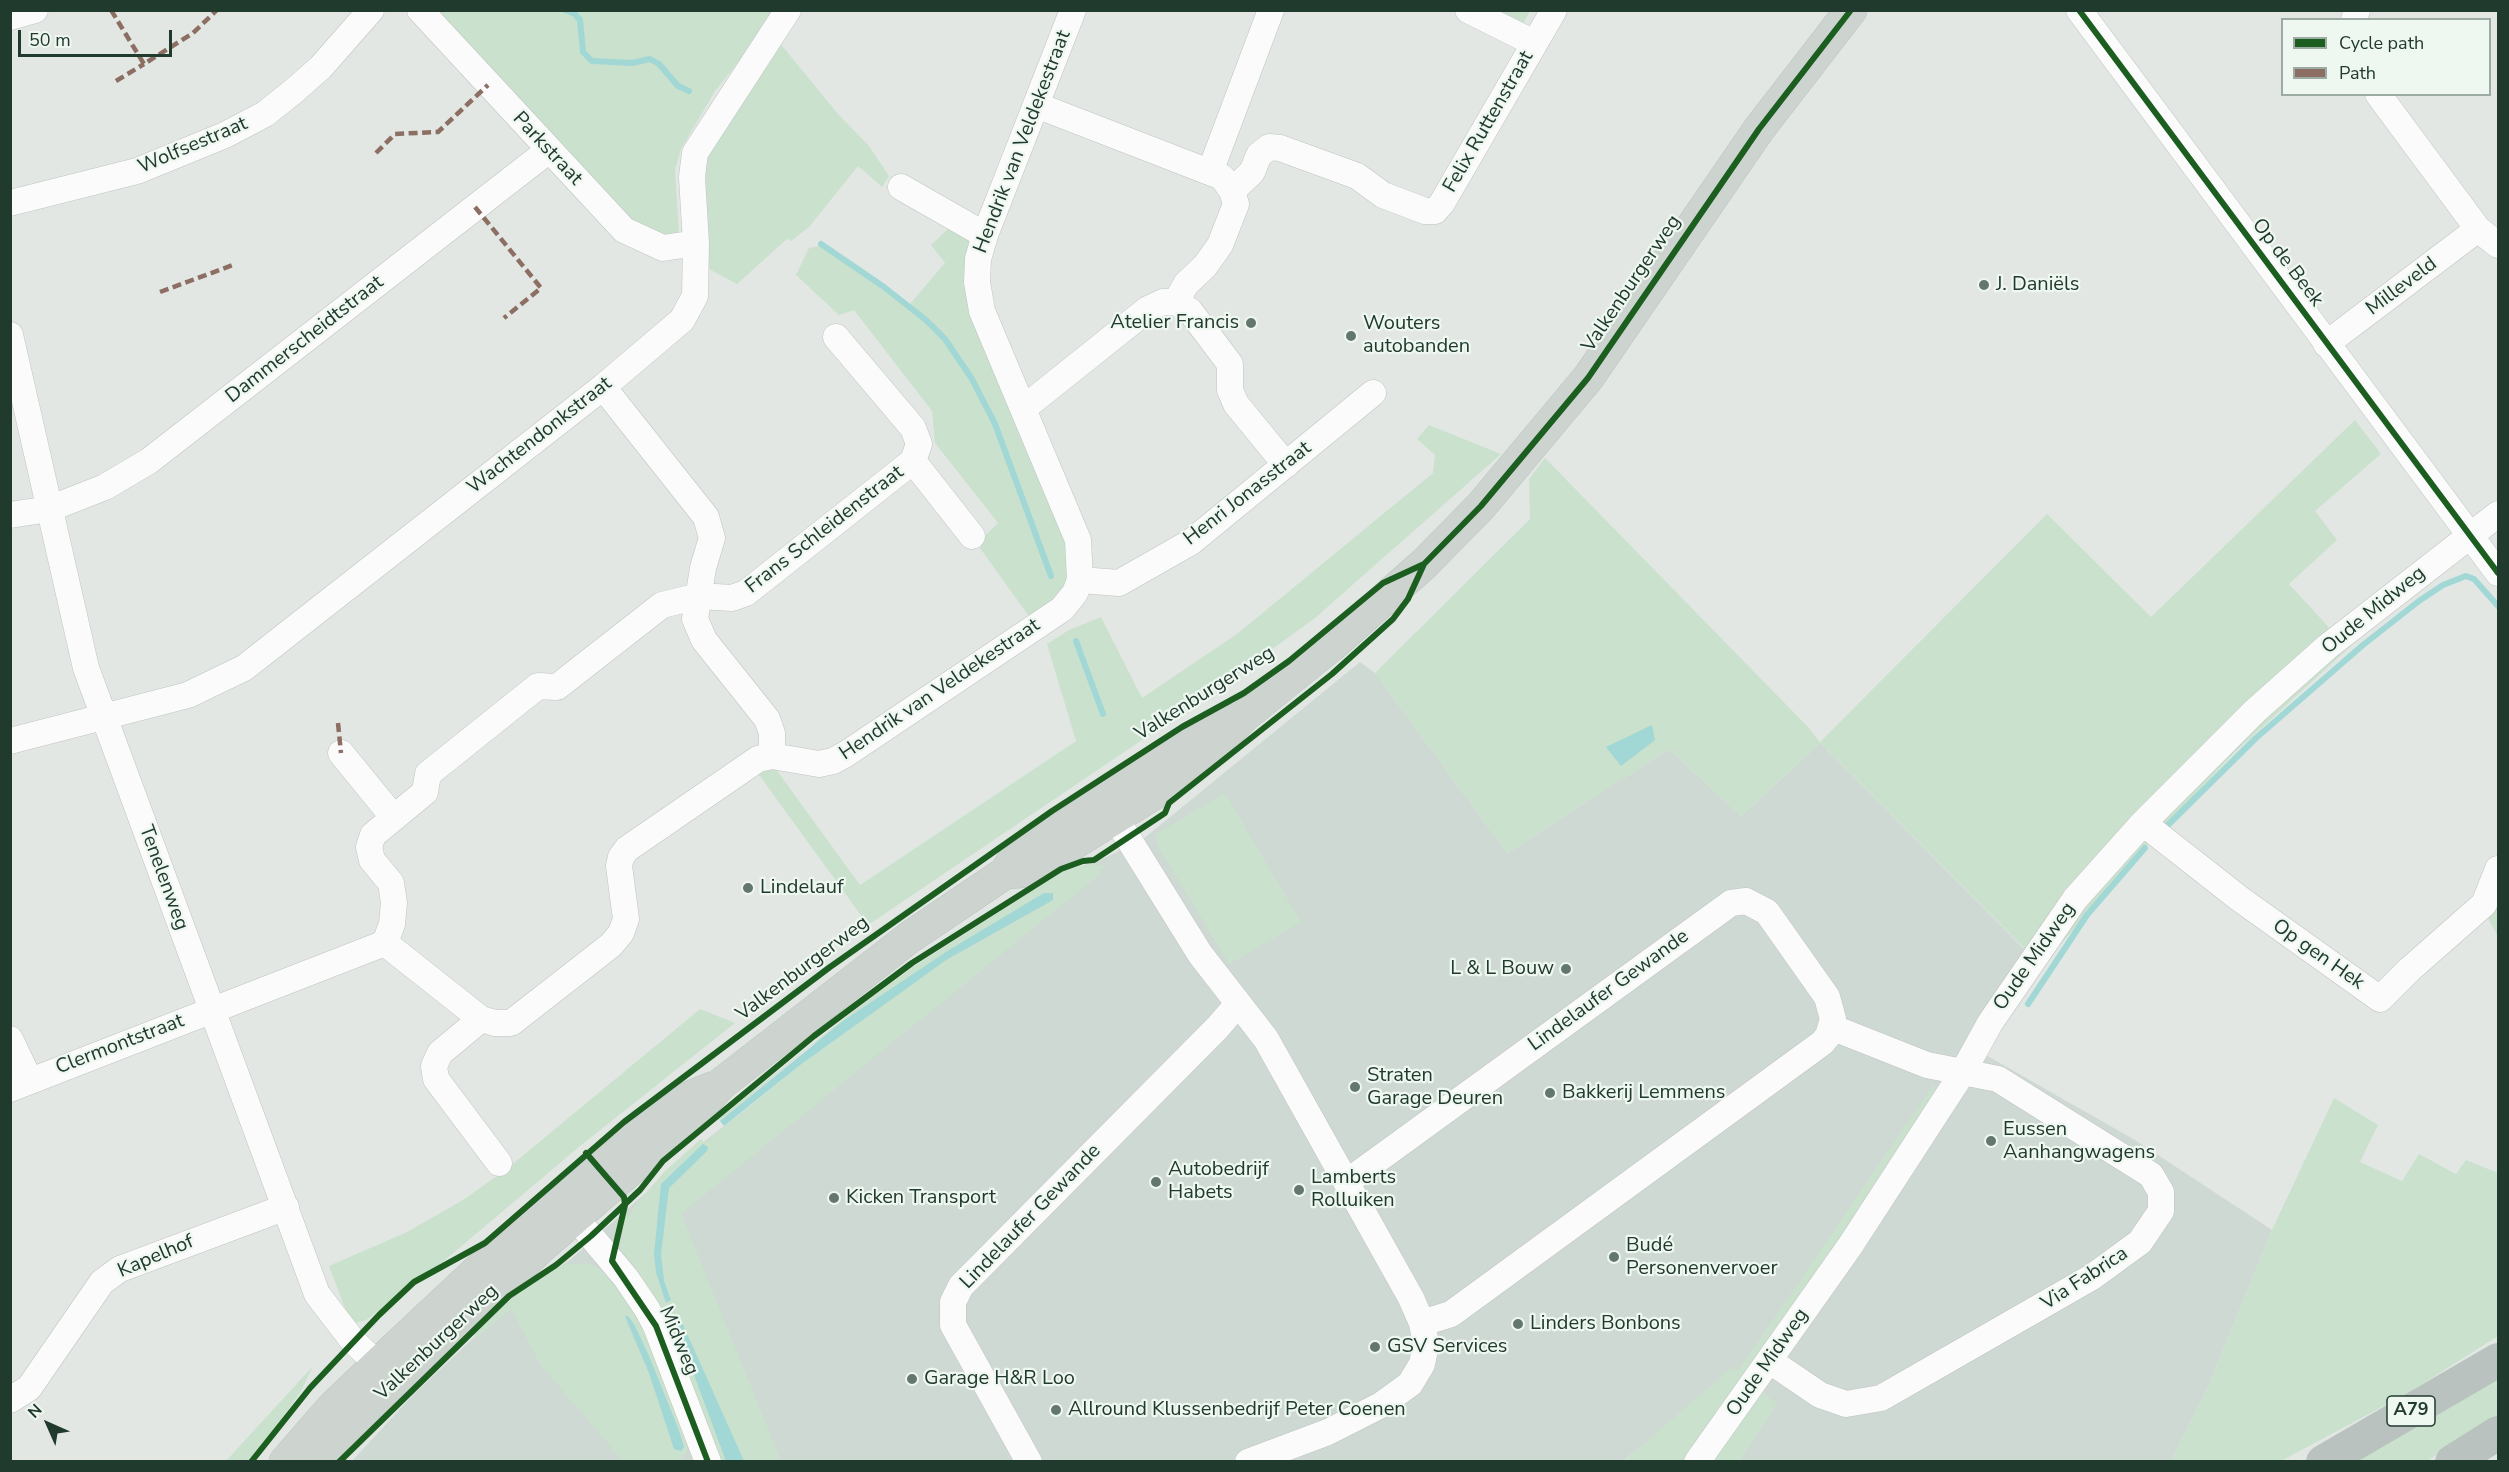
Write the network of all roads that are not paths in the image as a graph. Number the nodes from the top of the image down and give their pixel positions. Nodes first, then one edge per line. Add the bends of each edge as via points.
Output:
1 (35, 10) edge
2 (371, 10) edge
3 (420, 10) edge
4 (788, 10) edge
5 (1073, 10) edge
6 (1271, 10) edge
7 (1468, 10) edge
8 (1554, 10) edge
9 (1851, 10) edge
10 (2079, 10) edge
11 (10, 17) edge
12 (1534, 43) junction
13 (2379, 96) edge
14 (1036, 105) junction
15 (549, 150) junction
16 (1210, 172) junction
17 (901, 187) dead end
18 (1232, 191) junction
19 (10, 203) edge
20 (2478, 229) junction
21 (985, 235) junction
22 (696, 243) junction
23 (2499, 245) edge
24 (1176, 302) junction
25 (10, 335) edge
26 (836, 337) dead end
27 (2326, 344) junction
28 (603, 387) junction
29 (1374, 393) dead end
30 (1024, 408) junction
31 (914, 461) junction
32 (1286, 465) junction
33 (49, 509) junction
34 (2499, 514) edge
35 (10, 515) edge
36 (972, 536) dead end
37 (2469, 536) junction
38 (2499, 573) edge
39 (1080, 580) junction
40 (699, 596) junction
41 (104, 717) junction
42 (10, 741) edge
43 (340, 753) dead end
44 (772, 756) junction
45 (1109, 807) junction
46 (394, 818) junction
47 (2143, 823) junction
48 (2499, 869) edge
49 (385, 943) junction
50 (1237, 1005) junction
51 (211, 1010) junction
52 (480, 1019) junction
53 (1832, 1027) junction
54 (10, 1039) edge
55 (1964, 1072) junction
56 (20, 1085) edge
57 (499, 1163) dead end
58 (1347, 1182) junction
59 (285, 1207) junction
60 (567, 1208) junction
61 (1422, 1323) junction
62 (2499, 1360) edge
63 (1770, 1361) junction
64 (388, 1374) junction
65 (10, 1400) edge
66 (2499, 1433) edge
67 (285, 1461) edge
68 (315, 1461) edge
69 (708, 1461) edge
70 (1029, 1461) edge
71 (1248, 1461) edge
72 (1697, 1461) edge
73 (2323, 1461) edge
74 (2452, 1461) edge

1 - 11 street
2 - 19 street, Wolfsestraat via 321,67 265,114 137,171
3 - 15 street, Parkstraat
4 - 22 street, Wachtendonkstraat via 695,153 692,177
5 - 14 street, Hendrik van Veldekestraat
6 - 16 street
7 - 12 street
8 - 12 street
9 - 45 main road, Valkenburgerweg via 1759,129 1588,378 1481,506 1379,606 1243,717 1192,737
10 - 27 street, Op de Beek
12 - 18 street, Felix Ruttenstraat via 1435,211 1383,195 1357,176 1280,148 1269,147 1259,155 1252,172
13 - 20 street
14 - 16 street
14 - 21 street, Hendrik van Veldekestraat
15 - 22 street, Parkstraat via 624,230 663,248
15 - 33 street, Dammerscheidtstraat via 149,461 105,488
16 - 18 street via 1221,177
17 - 21 street
18 - 24 street via 1236,204 1220,244
20 - 23 street
20 - 27 street, Milleveld
21 - 30 street, Hendrik van Veldekestraat via 977,282 982,311
22 - 28 street, Wachtendonkstraat via 695,296 682,320
24 - 30 street via 1163,302 1148,309
24 - 32 street via 1190,311 1230,364 1230,390 1236,404
25 - 33 street, Tenelenweg
26 - 31 street via 913,428 919,444
27 - 37 street, Op de Beek
28 - 40 street via 706,517 712,538
28 - 41 street, Wachtendonkstraat via 244,668 188,695
29 - 32 street, Henri Jonasstraat
30 - 39 street, Hendrik van Veldekestraat via 1078,540
31 - 36 street
31 - 40 street, Frans Schleidenstraat via 746,593 732,597
32 - 39 street, Henri Jonasstraat via 1191,542 1136,576 1119,583
33 - 35 street, Dammerscheidtstraat
33 - 41 street, Tenelenweg via 86,668
34 - 37 street, Oude Midweg
37 - 38 street
37 - 47 street, Oude Midweg via 2327,647 2255,711
39 - 44 street, Hendrik van Veldekestraat via 1062,609 846,754 819,764
40 - 44 street via 695,619 700,632 767,719
40 - 46 street, Frans Schleidenstraat via 662,605 557,687 538,686 428,774 425,792
41 - 42 street, Wachtendonkstraat
41 - 51 street, Tenelenweg
43 - 46 street
44 - 52 street via 758,759 627,849 620,866 626,919 611,945 511,1023
45 - 50 street via 1200,954
45 - 60 main road, Valkenburgerweg via 1018,853 1005,873 910,938 721,1084 688,1120
46 - 49 street, Frans Schleidenstraat via 373,835 369,847 372,860 391,883 392,924
47 - 48 street, Op gen Hek via 2240,899 2380,999 2484,904
47 - 55 street, Oude Midweg via 2076,899 1990,1023
49 - 51 street
49 - 52 street
50 - 58 street via 1266,1039
50 - 70 street, Lindelaufer Gewande via 961,1286 952,1302 953,1325
51 - 56 street, Clermontstraat
51 - 59 street, Tenelenweg
52 - 57 street via 440,1053 434,1066 436,1079
53 - 55 street via 1927,1065
53 - 58 street, Lindelaufer Gewande via 1833,1011 1827,997 1767,912 1746,901 1731,903
53 - 61 street via 1822,1043 1451,1314
54 - 56 street, Clermontstraat
55 - 63 street, Oude Midweg
55 - 63 street, Via Fabrica via 1998,1078 2151,1175 2163,1201 2157,1220 2140,1242 2092,1277 1881,1398 1846,1404 1820,1395
58 - 61 street
59 - 64 street, Tenelenweg via 317,1294 353,1341
59 - 65 street, Kapelhof via 120,1269 102,1282 29,1388
60 - 64 main road, Valkenburgerweg via 499,1285
60 - 69 street, Midweg via 626,1278 651,1317
61 - 71 street via 1426,1344 1422,1364 1410,1384 1381,1405 1328,1432
62 - 73 highway, A79
63 - 72 street, Oude Midweg
64 - 67 main road, Valkenburgerweg via 331,1409
64 - 68 main road, Valkenburgerweg
66 - 74 highway

